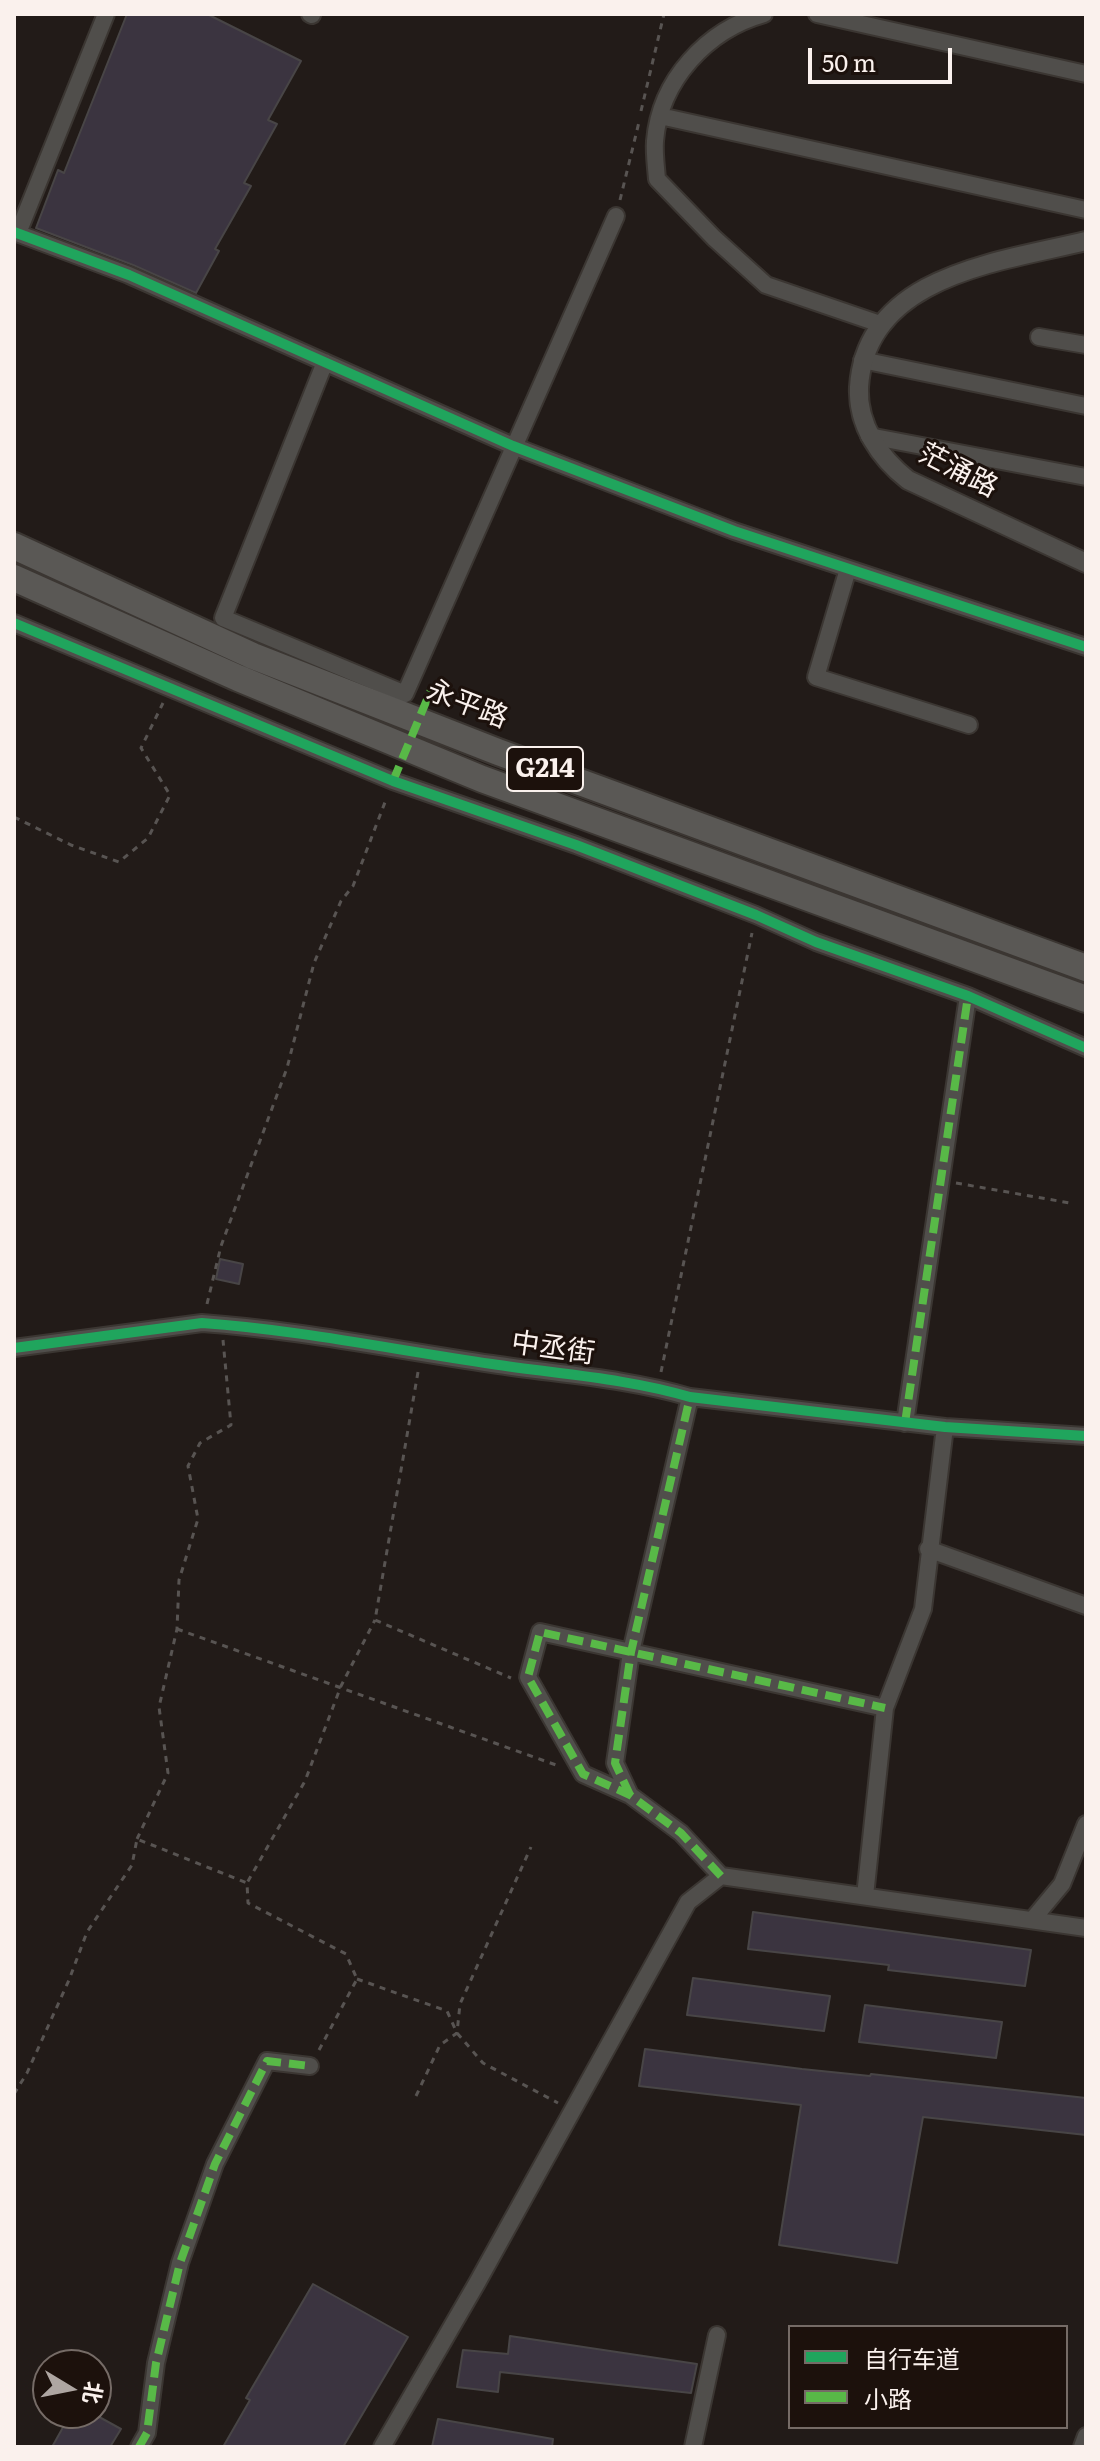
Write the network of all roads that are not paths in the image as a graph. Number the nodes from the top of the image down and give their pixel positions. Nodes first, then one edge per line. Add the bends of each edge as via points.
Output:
1 (106, 14) edge
2 (764, 14) edge
3 (817, 14) edge
4 (1086, 74) edge
5 (660, 116) junction
6 (1086, 210) edge
7 (616, 216) dead end
8 (16, 232) edge
9 (1086, 241) edge
10 (880, 324) junction
11 (1039, 337) dead end
12 (1086, 345) edge
13 (862, 360) junction
14 (325, 362) junction
15 (1086, 406) edge
16 (869, 436) junction
17 (513, 446) junction
18 (1086, 477) edge
19 (14, 546) edge
20 (1086, 563) edge
21 (848, 569) junction
22 (14, 578) edge
23 (14, 623) edge
24 (1086, 647) edge
25 (969, 725) dead end
26 (1086, 968) edge
27 (968, 996) junction
28 (1086, 999) edge
29 (1086, 1048) edge
30 (14, 1348) edge
31 (690, 1397) junction
32 (905, 1423) junction
33 (945, 1427) junction
34 (1086, 1436) edge
35 (928, 1549) junction
36 (1086, 1606) edge
37 (631, 1652) junction
38 (885, 1708) junction
39 (630, 1795) junction
40 (1086, 1824) edge
41 (721, 1876) junction
42 (865, 1896) junction
43 (1033, 1919) junction
44 (1086, 1928) edge
45 (310, 2066) road end
46 (717, 2335) dead end
47 (1086, 2436) edge
48 (139, 2447) edge
49 (382, 2447) edge
50 (693, 2447) edge
51 (1082, 2447) edge

1 - 8 street
2 - 5 street via 736,24 694,56 668,91
3 - 4 street
5 - 6 street
5 - 10 street via 657,179 714,238 766,285
7 - 17 street
8 - 14 street via 129,275
9 - 10 street, 茫涌路 via 930,285 906,298
10 - 13 street, 茫涌路
11 - 12 street
13 - 15 street
13 - 16 street, 茫涌路 via 858,396
14 - 17 street
14 - 17 street via 223,618 405,694
16 - 18 street
16 - 20 street, 茫涌路 via 908,480
17 - 21 street
19 - 26 highway, 永平路 / G214 via 253,656
21 - 24 street
21 - 25 street via 816,677
22 - 28 highway, G214 via 482,779
23 - 27 street via 393,781 576,845 816,942
27 - 29 street
27 - 32 street
30 - 31 street, 中丞街 via 202,1323 294,1331
31 - 32 street, 中丞街
31 - 37 street
32 - 33 street, 中丞街
33 - 34 street, 中丞街
33 - 35 street
35 - 36 street
35 - 38 street via 923,1609
37 - 38 street
37 - 39 street via 615,1763
37 - 39 street via 540,1632 528,1677 583,1774
38 - 42 street
39 - 41 street via 681,1833
40 - 43 street via 1062,1884
41 - 42 street
41 - 49 street via 688,1902
42 - 43 street
43 - 44 street
45 - 48 street via 267,2061 215,2164 180,2263 156,2363 147,2433
46 - 50 street
47 - 51 street

